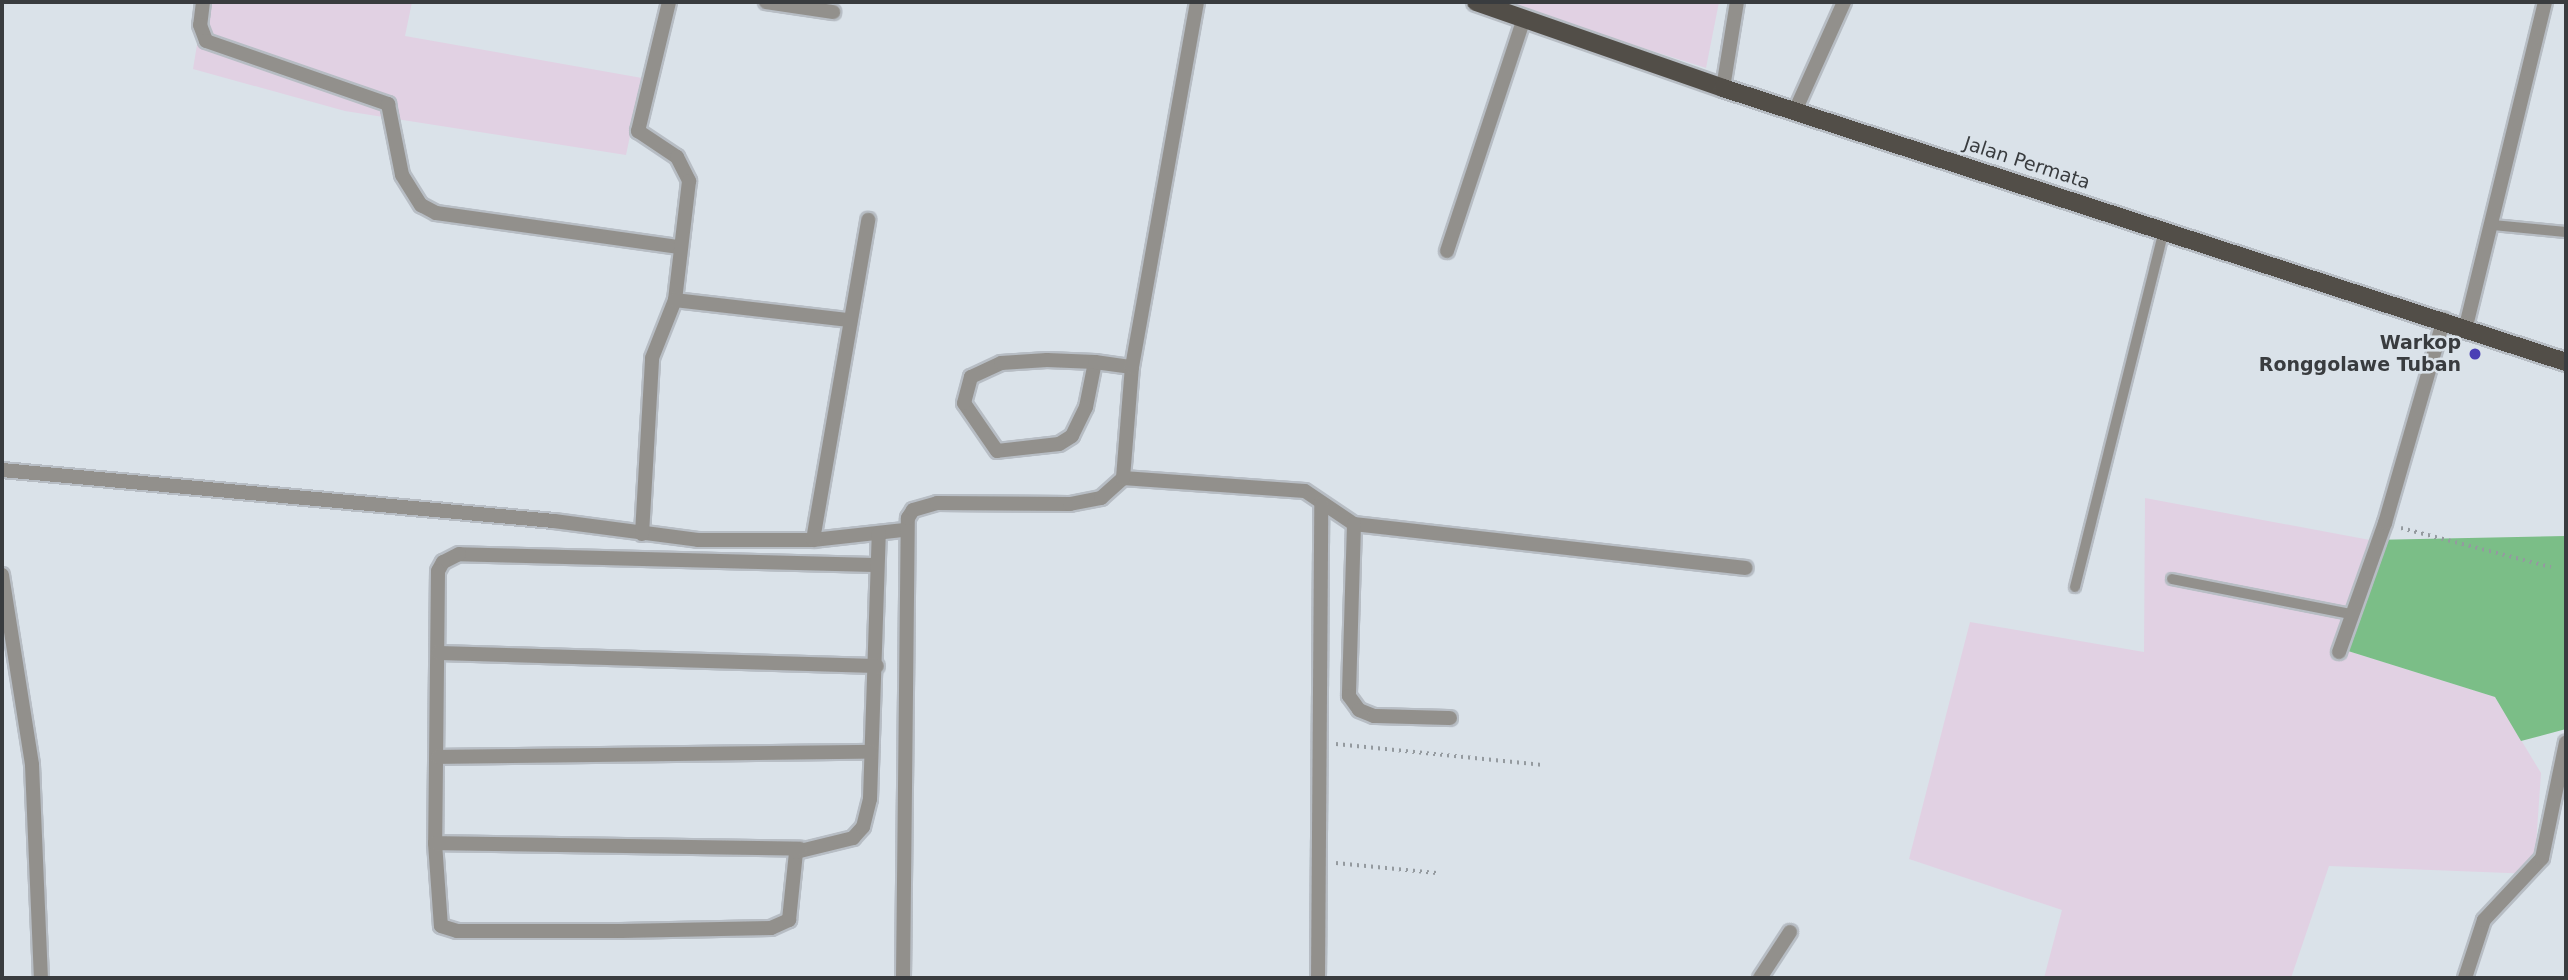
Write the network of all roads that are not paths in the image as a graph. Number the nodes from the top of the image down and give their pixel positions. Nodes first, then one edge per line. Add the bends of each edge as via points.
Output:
1 (202, 2) edge
2 (668, 2) edge
3 (766, 2) edge
4 (1197, 2) edge
5 (1476, 2) edge
6 (1737, 2) edge
7 (1844, 2) edge
8 (2545, 2) edge
9 (833, 12) dead end
10 (1524, 18) junction
11 (1723, 88) junction
12 (1795, 111) junction
13 (869, 220) dead end
14 (2493, 225) junction
15 (2164, 229) junction
16 (2566, 232) edge
17 (678, 247) junction
18 (1447, 251) dead end
19 (675, 300) junction
20 (2444, 319) junction
21 (849, 320) junction
22 (2466, 326) junction
23 (1095, 362) junction
24 (2566, 362) edge
25 (1132, 367) junction
26 (2, 470) edge
27 (1122, 478) junction
28 (1321, 505) junction
29 (1354, 524) junction
30 (904, 530) junction
31 (879, 533) junction
32 (642, 534) junction
33 (813, 540) junction
34 (874, 565) junction
35 (1746, 568) dead end
36 (2, 575) edge
37 (2172, 579) dead end
38 (2075, 587) dead end
39 (2351, 614) junction
40 (2339, 652) dead end
41 (438, 653) junction
42 (877, 667) junction
43 (1450, 718) dead end
44 (2566, 742) edge
45 (871, 752) junction
46 (438, 757) junction
47 (435, 843) junction
48 (800, 849) junction
49 (1790, 932) dead end
50 (41, 978) edge
51 (904, 978) edge
52 (1318, 978) edge
53 (1760, 978) edge
54 (2465, 978) edge

1 - 17 street via 200,25 206,41 388,104 402,175 421,205 436,213
2 - 17 street via 638,131 686,170
3 - 9 street
4 - 25 street
5 - 10 main road, Jalan Permata
6 - 11 street
7 - 12 street
8 - 14 street
10 - 11 main road, Jalan Permata
10 - 18 street
11 - 12 main road, Jalan Permata
12 - 15 main road, Jalan Permata
13 - 21 street
14 - 16 lane
14 - 22 street
15 - 20 main road, Jalan Permata
15 - 38 lane
17 - 19 street
19 - 21 street
19 - 32 street via 652,358
20 - 22 main road, Jalan Permata
20 - 39 street via 2385,523
21 - 33 street
22 - 24 main road, Jalan Permata
23 - 23 street via 992,365 966,384 964,403 997,451 1059,444 1072,436 1086,407
23 - 25 street
25 - 27 street
26 - 32 street
27 - 28 street via 1305,491
27 - 30 street via 1101,498 1070,504 923,506 913,510
28 - 29 street
28 - 52 street
29 - 35 street
29 - 43 street via 1349,696 1359,710 1374,716
30 - 31 street
30 - 51 street
31 - 33 street
31 - 34 street
32 - 33 street via 698,540
34 - 41 street via 451,556 438,571
34 - 42 street
36 - 50 street via 32,765
37 - 39 lane
39 - 40 street
41 - 42 street
41 - 46 street
42 - 45 street
44 - 54 street via 2542,858 2484,920
45 - 46 street
45 - 48 street via 863,827 839,844
46 - 47 street
47 - 48 street
47 - 48 street via 436,914 441,926 457,931 782,926 792,915 793,861
49 - 53 street

